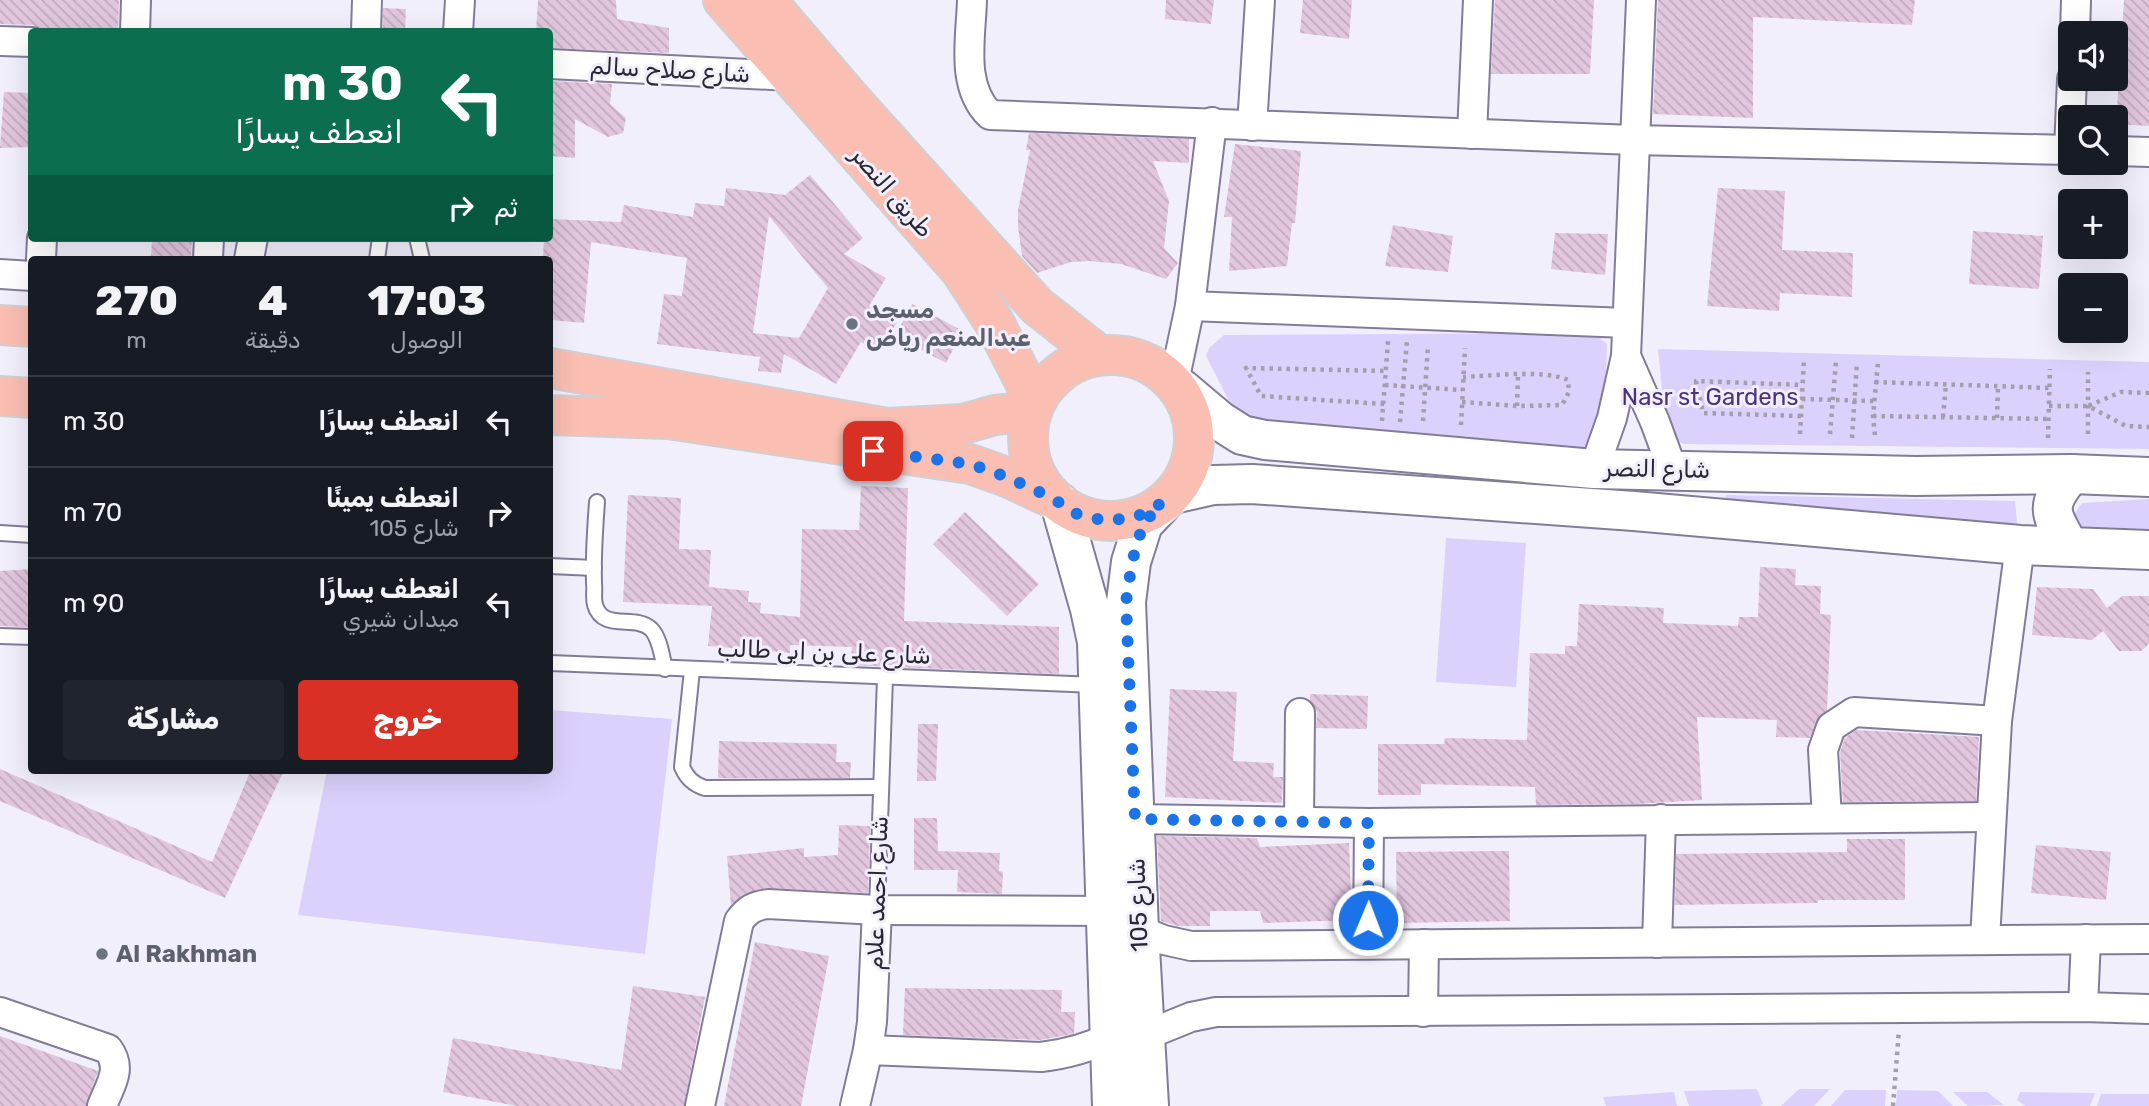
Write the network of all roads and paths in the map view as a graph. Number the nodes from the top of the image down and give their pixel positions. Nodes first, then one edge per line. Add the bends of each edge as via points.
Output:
1 (136, 0) edge
2 (367, 0) edge
3 (460, 0) edge
4 (723, 0) edge
5 (766, 0) edge
6 (972, 0) edge
7 (1260, 0) edge
8 (1478, 0) edge
9 (1641, 0) edge
10 (2076, 0) edge
11 (2075, 21) edge
12 (135, 28) edge
13 (366, 28) edge
14 (458, 28) edge
15 (0, 41) edge
16 (28, 42) edge
17 (553, 64) edge
18 (790, 76) junction
19 (1212, 122) junction
20 (1252, 125) junction
21 (1472, 134) junction
22 (1634, 140) junction
23 (2058, 150) edge
24 (2128, 151) edge
25 (2149, 152) edge
26 (0, 274) edge
27 (28, 276) edge
28 (1191, 306) junction
29 (1627, 323) junction
30 (1406, 340) dead end
31 (1388, 341) dead end
32 (1428, 346) dead end
33 (1465, 348) dead end
34 (1099, 355) junction
35 (1626, 356) junction
36 (1804, 359) dead end
37 (1836, 361) dead end
38 (1857, 362) dead end
39 (1878, 363) dead end
40 (553, 369) edge
41 (2050, 369) dead end
42 (1386, 371) junction
43 (2088, 372) dead end
44 (1518, 375) junction
45 (1463, 377) junction
46 (1875, 382) junction
47 (1946, 384) junction
48 (1178, 385) junction
49 (1385, 385) junction
50 (1803, 385) junction
51 (1403, 386) junction
52 (1998, 386) junction
53 (1425, 388) junction
54 (2050, 388) junction
55 (1462, 390) junction
56 (2149, 393) edge
57 (1802, 399) junction
58 (1833, 400) junction
59 (1854, 400) junction
60 (1874, 401) junction
61 (1462, 402) junction
62 (1384, 404) junction
63 (1034, 406) junction
64 (1517, 406) junction
65 (2049, 406) junction
66 (2088, 406) junction
67 (553, 415) edge
68 (1801, 416) junction
69 (1872, 416) junction
70 (1943, 417) junction
71 (1997, 418) junction
72 (2048, 419) junction
73 (1423, 421) dead end
74 (1382, 422) dead end
75 (1400, 422) dead end
76 (1461, 425) dead end
77 (2149, 427) edge
78 (1800, 434) dead end
79 (1830, 434) dead end
80 (2088, 434) dead end
81 (1875, 435) dead end
82 (1852, 438) dead end
83 (2048, 438) dead end
84 (1594, 469) junction
85 (1673, 471) junction
86 (2071, 474) junction
87 (2149, 477) edge
88 (1167, 499) junction
89 (1056, 500) junction
90 (597, 502) dead end
91 (0, 533) edge
92 (28, 535) edge
93 (2020, 545) junction
94 (2069, 546) junction
95 (2149, 550) edge
96 (553, 566) edge
97 (594, 568) junction
98 (0, 636) edge
99 (28, 637) edge
100 (553, 663) edge
101 (665, 669) junction
102 (692, 670) junction
103 (885, 677) junction
104 (1098, 685) junction
105 (1300, 713) dead end
106 (1997, 721) junction
107 (881, 787) junction
108 (1991, 817) junction
109 (1827, 818) junction
110 (1135, 819) junction
111 (1661, 819) junction
112 (1299, 821) junction
113 (1369, 823) junction
114 (877, 910) junction
115 (1107, 911) junction
116 (1139, 930) junction
117 (2149, 939) edge
118 (1985, 940) junction
119 (2086, 940) junction
120 (1657, 943) junction
121 (1368, 944) junction
122 (1424, 944) junction
123 (2083, 1007) junction
124 (1901, 1008) junction
125 (2149, 1009) edge
126 (0, 1012) edge
127 (1423, 1012) junction
128 (1127, 1036) junction
129 (868, 1050) junction
130 (102, 1106) edge
131 (700, 1106) edge
132 (855, 1106) edge
133 (1112, 1106) edge
134 (1149, 1106) edge
135 (1893, 1106) edge

1 - 12 street
2 - 13 street
3 - 14 street
4 - 18 main road, طريق النصر
5 - 34 main road, طريق النصر via 1037,306
6 - 19 street via 970,77 990,115
7 - 20 street
8 - 21 street
9 - 22 street
10 - 11 street
15 - 16 street
17 - 18 street, شارع صلاح سالم
18 - 63 main road, طريق النصر via 961,271 989,314
19 - 20 street
19 - 28 street
20 - 21 street
21 - 22 street
22 - 23 street
22 - 29 street
24 - 25 street
26 - 27 street
28 - 29 street
28 - 48 street
29 - 35 street
30 - 51 path
31 - 42 path
32 - 53 path
33 - 45 path
34 - 48 main road via 1128,356 1154,367
34 - 63 main road via 1058,373
35 - 84 street
35 - 85 street
36 - 50 path
37 - 58 path
38 - 59 path
39 - 46 path
40 - 63 main road via 887,428 963,425
41 - 54 path
42 - 49 path
42 - 62 path via 1246,368 1261,397
43 - 66 path
44 - 45 path
44 - 64 path
44 - 64 path via 1560,377 1568,380 1569,392 1562,405
45 - 55 path
46 - 47 path
46 - 60 path
47 - 52 path
47 - 70 path
48 - 84 main road, شارع النصر via 1242,435 1265,440
48 - 88 main road via 1189,408 1194,438 1189,468
49 - 51 path
49 - 62 path
50 - 57 path
50 - 68 path via 1696,381 1703,413
51 - 53 path
51 - 75 path
52 - 54 path
52 - 71 path
53 - 55 path
53 - 73 path
54 - 65 path
55 - 61 path
56 - 66 path via 2121,392
57 - 58 path
57 - 68 path
58 - 59 path
58 - 79 path
59 - 60 path
59 - 82 path
60 - 69 path
61 - 64 path
61 - 76 path
62 - 74 path
63 - 89 main road via 1028,453 1037,477
65 - 66 path
65 - 72 path
66 - 77 path via 2126,426
66 - 80 path
67 - 89 main road via 668,419 970,464
68 - 78 path
69 - 70 path
69 - 81 path
70 - 71 path
71 - 72 path
72 - 83 path
84 - 85 main road, شارع النصر
85 - 86 main road, شارع النصر
86 - 87 main road, شارع النصر
86 - 94 main road via 2053,499 2054,519
88 - 89 main road via 1136,517 1106,521 1077,514
88 - 93 main road, شارع النصر via 1213,485 1252,484 1634,510
88 - 110 main road, شارع 105 via 1143,524 1126,602
89 - 104 main road, شارع 105 via 1090,609 1097,642
90 - 97 lane
91 - 92 lane
93 - 94 main road, شارع النصر
93 - 106 street
94 - 95 main road, شارع النصر
96 - 97 lane
97 - 101 lane via 595,606 602,616 652,629
98 - 99 lane
100 - 101 lane, شارع على بن ابى طالب
101 - 102 lane, شارع على بن ابى طالب
102 - 103 lane, شارع على بن ابى طالب
102 - 107 lane via 682,767 695,785
103 - 104 lane, شارع على بن ابى طالب
103 - 107 lane, شارع احمد علام
104 - 115 main road, شارع 105
105 - 112 street
106 - 108 street
106 - 109 street via 1854,712 1831,727 1824,750
107 - 114 lane, شارع احمد علام
108 - 109 street
108 - 118 street
109 - 111 street
110 - 112 street
110 - 116 main road, شارع 105
111 - 113 street
111 - 120 street
112 - 113 street
113 - 121 street
114 - 115 street
114 - 129 street, شارع احمد علام
114 - 131 street via 768,904 746,911 739,921
115 - 128 main road, شارع 105
116 - 121 street via 1191,946
116 - 128 main road, شارع 105
117 - 119 street
118 - 119 street
118 - 120 street
119 - 123 street
120 - 122 street
121 - 122 street
122 - 127 street
123 - 124 street
123 - 125 street
124 - 127 street
124 - 135 path
126 - 130 street via 108,1049 117,1068
127 - 128 street via 1216,1012
128 - 129 street via 1041,1057
128 - 133 main road, شارع 105
128 - 134 main road, شارع 105
129 - 132 street, شارع احمد علام

